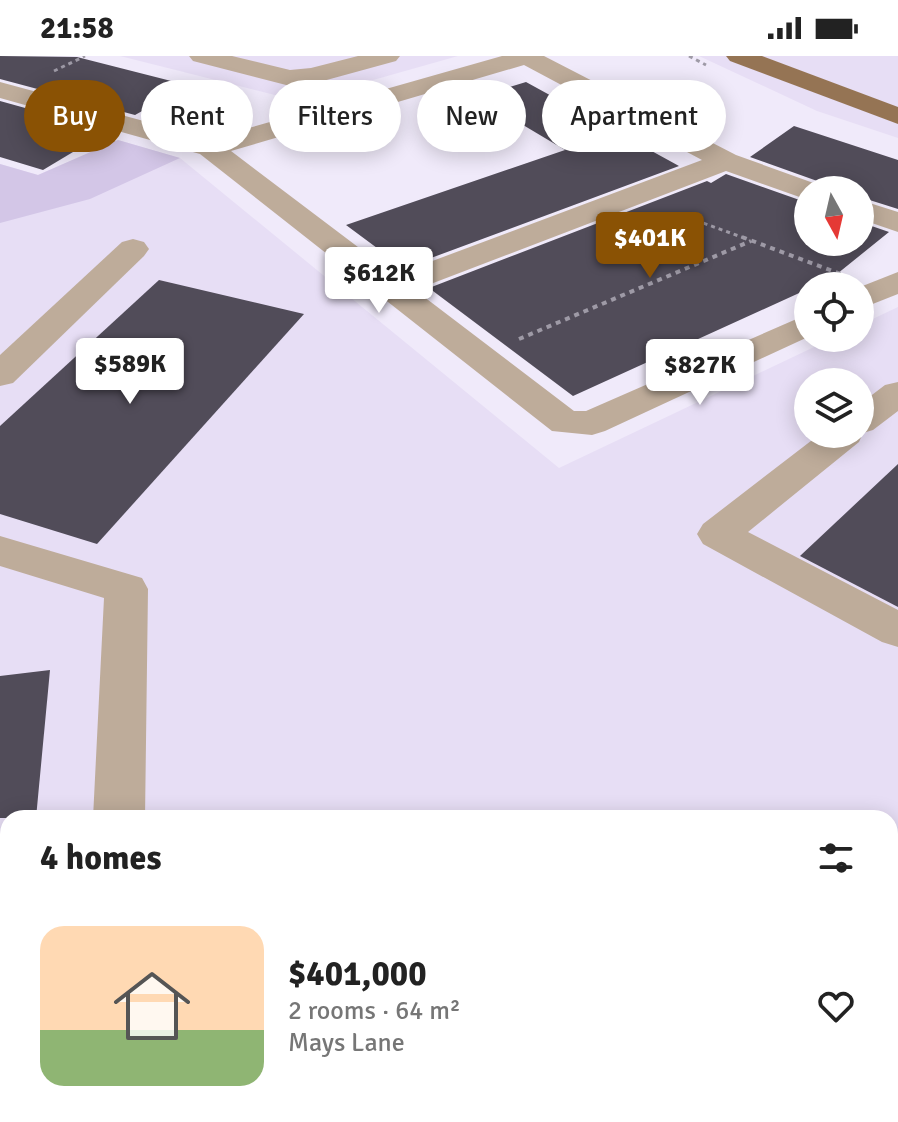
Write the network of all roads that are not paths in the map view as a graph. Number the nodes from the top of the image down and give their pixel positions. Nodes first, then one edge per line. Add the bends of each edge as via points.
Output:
1 (202, 56) edge
2 (387, 56) edge
3 (528, 56) edge
4 (739, 56) edge
5 (798, 56) edge
6 (0, 90) edge
7 (898, 94) edge
8 (898, 116) edge
9 (141, 129) edge
10 (253, 136) edge
11 (215, 152) edge
12 (726, 161) junction
13 (794, 186) edge
14 (874, 214) edge
15 (898, 223) edge
16 (133, 249) dead end
17 (391, 288) junction
18 (794, 330) edge
19 (0, 375) edge
20 (898, 393) edge
21 (874, 411) edge
22 (827, 448) edge
23 (0, 551) edge
24 (898, 630) edge
25 (119, 810) edge

1 - 2 street via 302,78
3 - 10 street
3 - 12 street
4 - 8 main road
5 - 7 main road
6 - 9 street
11 - 17 street
12 - 13 street
12 - 17 street
14 - 15 street
16 - 19 street
17 - 18 street via 558,419 575,425 592,423
20 - 21 street
22 - 24 street via 718,534
23 - 25 street via 126,589

